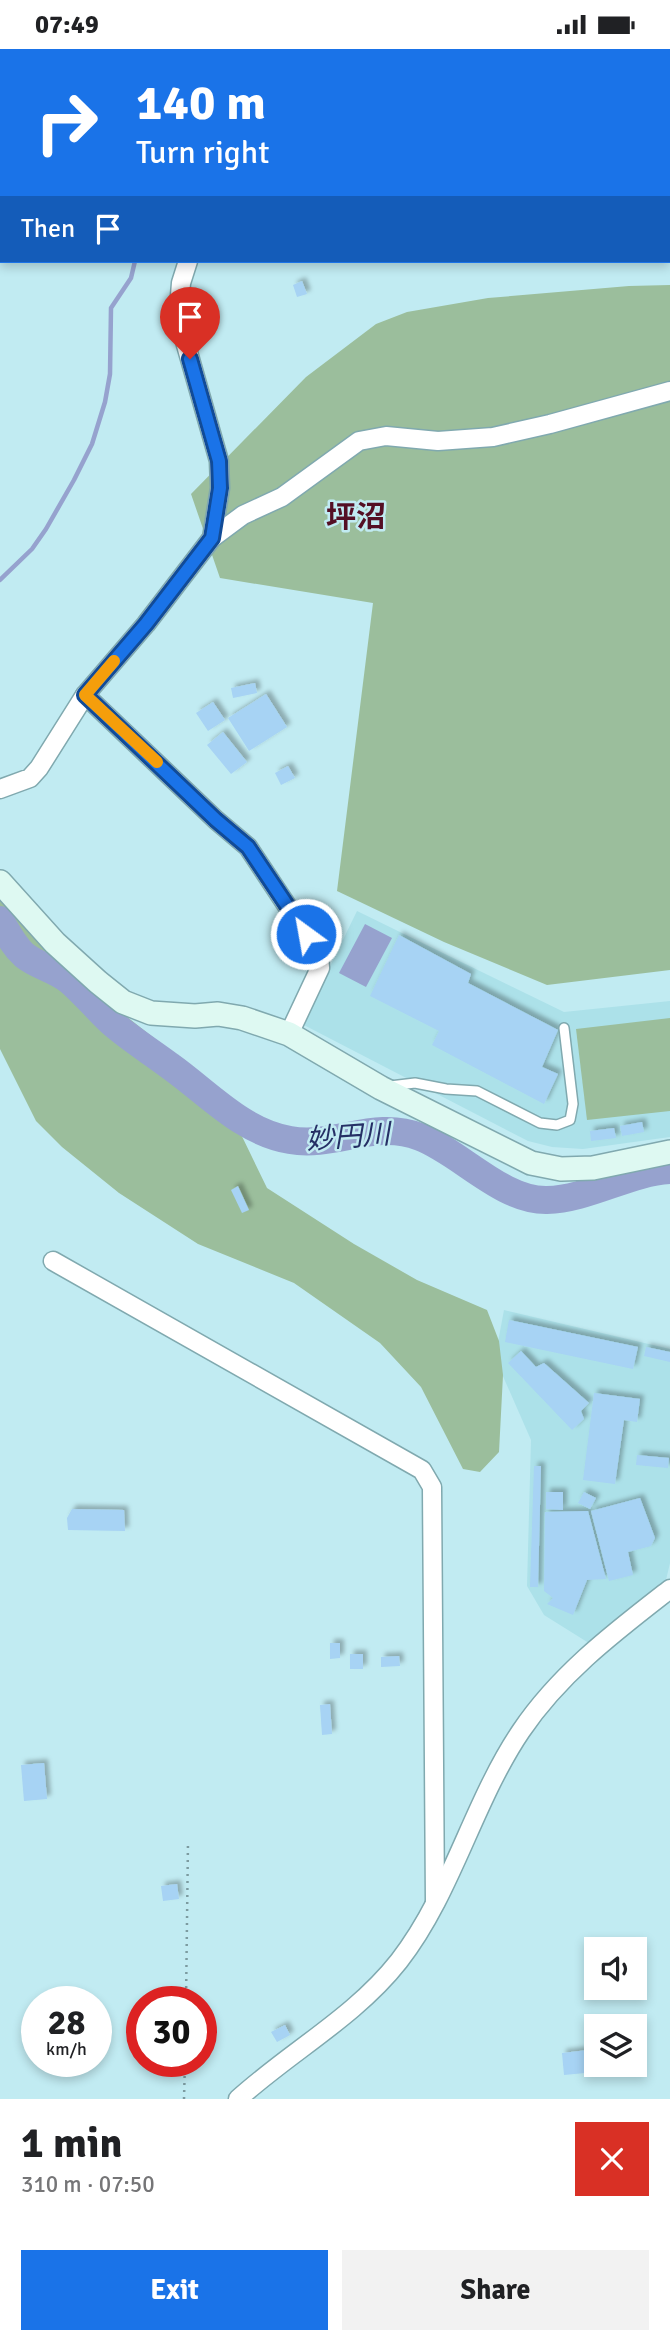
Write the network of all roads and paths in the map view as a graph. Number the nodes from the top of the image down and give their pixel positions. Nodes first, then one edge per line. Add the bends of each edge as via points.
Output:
1 (187, 263) edge
2 (670, 391) edge
3 (212, 538) junction
4 (85, 695) junction
5 (0, 789) edge
6 (0, 882) edge
7 (564, 1028) dead end
8 (289, 1034) junction
9 (381, 1087) junction
10 (670, 1152) edge
11 (53, 1261) dead end
12 (670, 1589) edge
13 (188, 1841) dead end
14 (435, 1903) junction
15 (186, 1986) edge
16 (185, 2077) edge
17 (184, 2099) edge
18 (238, 2099) edge

1 - 3 street via 179,309 219,461
2 - 3 street via 493,437 438,441 386,436 359,441 282,497 243,515
3 - 4 street
4 - 5 street via 30,778
4 - 8 street via 248,847 319,954 320,968
6 - 8 street via 55,943 123,1002 151,1013 218,1013
7 - 9 lane via 573,1104 570,1120 557,1125 540,1123 477,1091 415,1083
8 - 9 street
9 - 10 street via 531,1163 561,1169 593,1168
11 - 14 street via 422,1470 432,1487
12 - 14 street via 595,1647 520,1731
13 - 15 path
14 - 18 street via 401,1959 376,1988
16 - 17 path

